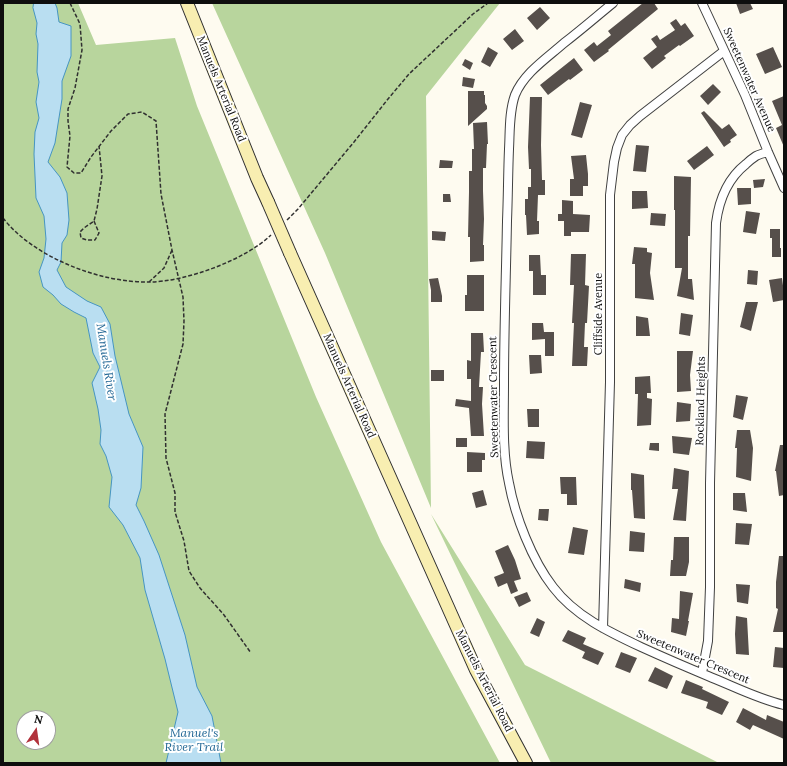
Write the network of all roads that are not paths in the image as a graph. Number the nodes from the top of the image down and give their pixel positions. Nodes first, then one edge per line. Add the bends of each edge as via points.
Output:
1 (187, 3) edge
2 (613, 3) edge
3 (702, 3) edge
4 (724, 51) junction
5 (768, 152) junction
6 (784, 188) edge
7 (603, 628) junction
8 (702, 673) junction
9 (784, 705) edge
10 (526, 763) edge

1 - 10 main road, Manuels Arterial Road, bridge via 257,178 476,670
2 - 7 street, Sweetenwater Crescent via 531,72 515,95 510,129 504,329 504,446 512,500 535,558 551,584 568,604
3 - 4 street, Sweetenwater Avenue
4 - 5 street, Sweetenwater Avenue
4 - 7 street, Cliffside Avenue via 630,125 622,136 614,162 610,195 610,368
5 - 6 street, Sweetenwater Avenue
5 - 8 street, Rockland Heights via 755,157 732,178 720,201 717,217 710,476 710,587 708,641
7 - 8 street, Sweetenwater Crescent
8 - 9 street, Sweetenwater Crescent

